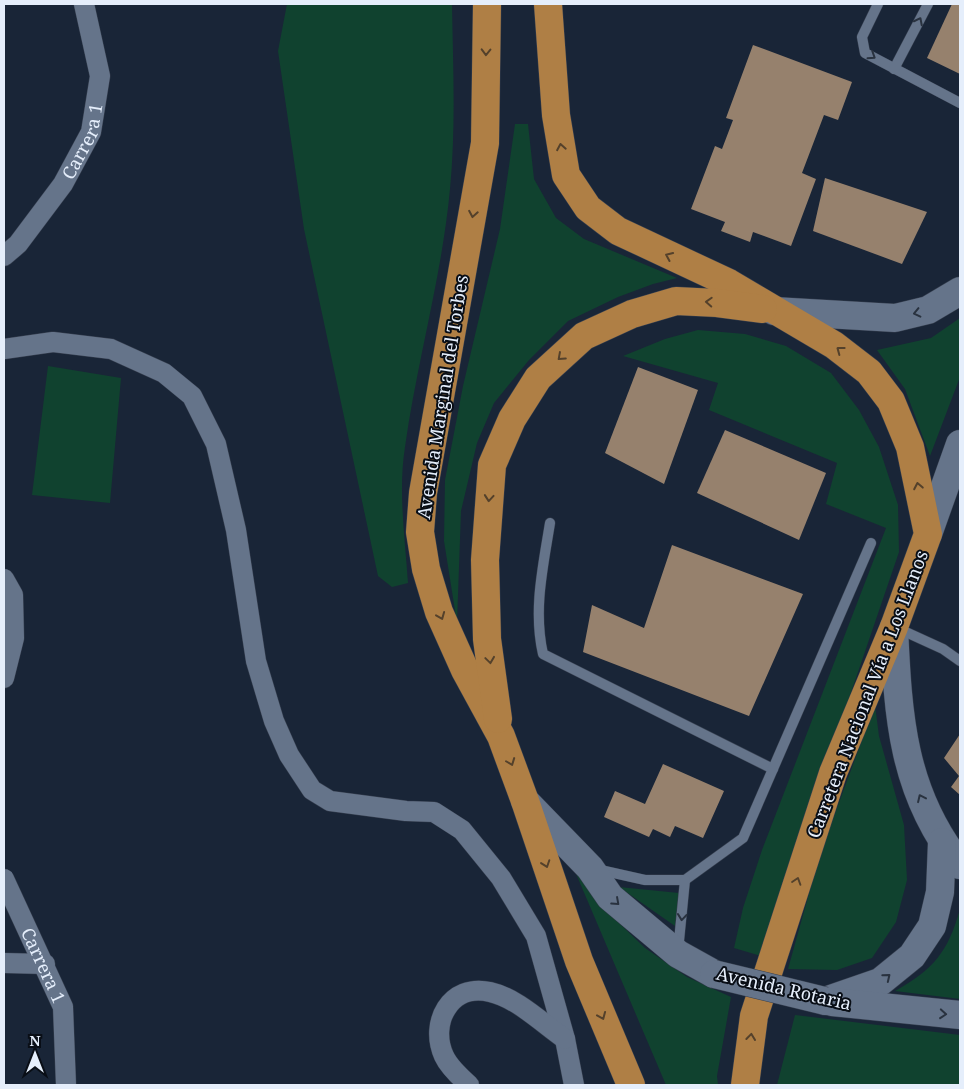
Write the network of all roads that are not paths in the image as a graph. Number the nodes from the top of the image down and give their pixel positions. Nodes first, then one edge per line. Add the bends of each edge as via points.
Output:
1 (84, 4) edge
2 (487, 4) edge
3 (548, 4) edge
4 (878, 4) edge
5 (928, 4) edge
6 (894, 69) junction
7 (960, 104) edge
8 (4, 256) edge
9 (960, 291) edge
10 (774, 310) junction
11 (4, 349) edge
12 (960, 444) edge
13 (550, 523) dead end
14 (928, 534) junction
15 (871, 543) dead end
16 (4, 579) edge
17 (894, 626) junction
18 (960, 661) edge
19 (4, 678) edge
20 (501, 736) junction
21 (773, 769) junction
22 (525, 801) junction
23 (942, 842) junction
24 (960, 865) edge
25 (590, 868) junction
26 (4, 880) edge
27 (685, 880) junction
28 (678, 954) junction
29 (4, 963) edge
30 (45, 964) junction
31 (826, 1001) junction
32 (960, 1015) edge
33 (564, 1039) junction
34 (66, 1085) edge
35 (469, 1085) edge
36 (574, 1085) edge
37 (631, 1085) edge
38 (745, 1085) edge

1 - 8 street, Carrera 1 via 100,76 91,132 63,184 18,244
2 -> 20 highway, Avenida Marginal del Torbes via 485,143 422,494 420,532 426,569 439,612 465,670
10 -> 3 highway via 729,283 618,231 588,208 566,175 556,115
4 -> 6 lane via 862,37 862,45 866,53
6 -> 5 lane
6 - 7 lane
9 -> 10 main road via 928,310 895,318
14 -> 10 highway via 910,447 891,401 862,366 834,345
10 -> 20 highway via 676,301 632,314 584,336 538,378 512,419 492,465 485,560 487,629
11 - 33 street via 53,342 111,349 164,373 192,396 216,444 236,530 256,661 274,721 289,755 312,790 330,800 406,812 434,812 462,830 501,878 536,936
12 - 14 main road
13 - 21 lane via 538,602 538,631 543,654
14 - 17 highway, Carretera Nacional Vía a Los Llanos
15 - 21 lane
16 - 19 street via 13,595 14,638
17 - 18 lane via 943,649
23 -> 17 main road via 913,780 902,740
38 -> 17 highway, Carretera Nacional Vía a Los Llanos via 754,1016 777,944 833,773
20 -> 22 highway, Avenida Marginal del Torbes
21 - 27 lane via 743,838
22 - 25 main road, Avenida Rotaria
22 -> 37 highway via 580,961
23 - 24 main road
31 -> 23 main road via 880,982 912,956 932,926 940,892
25 - 27 lane via 645,880
25 -> 28 main road, Avenida Rotaria via 610,897
26 - 30 street, Carrera 1
27 -> 28 lane
28 - 31 main road, Avenida Rotaria, bridge via 714,974
29 - 30 street
30 - 34 street, Carrera 1 via 63,1007
31 -> 32 main road, Avenida Rotaria
33 - 35 street via 496,994 480,991 463,993 454,998 442,1014 440,1036 448,1064
33 - 36 street

